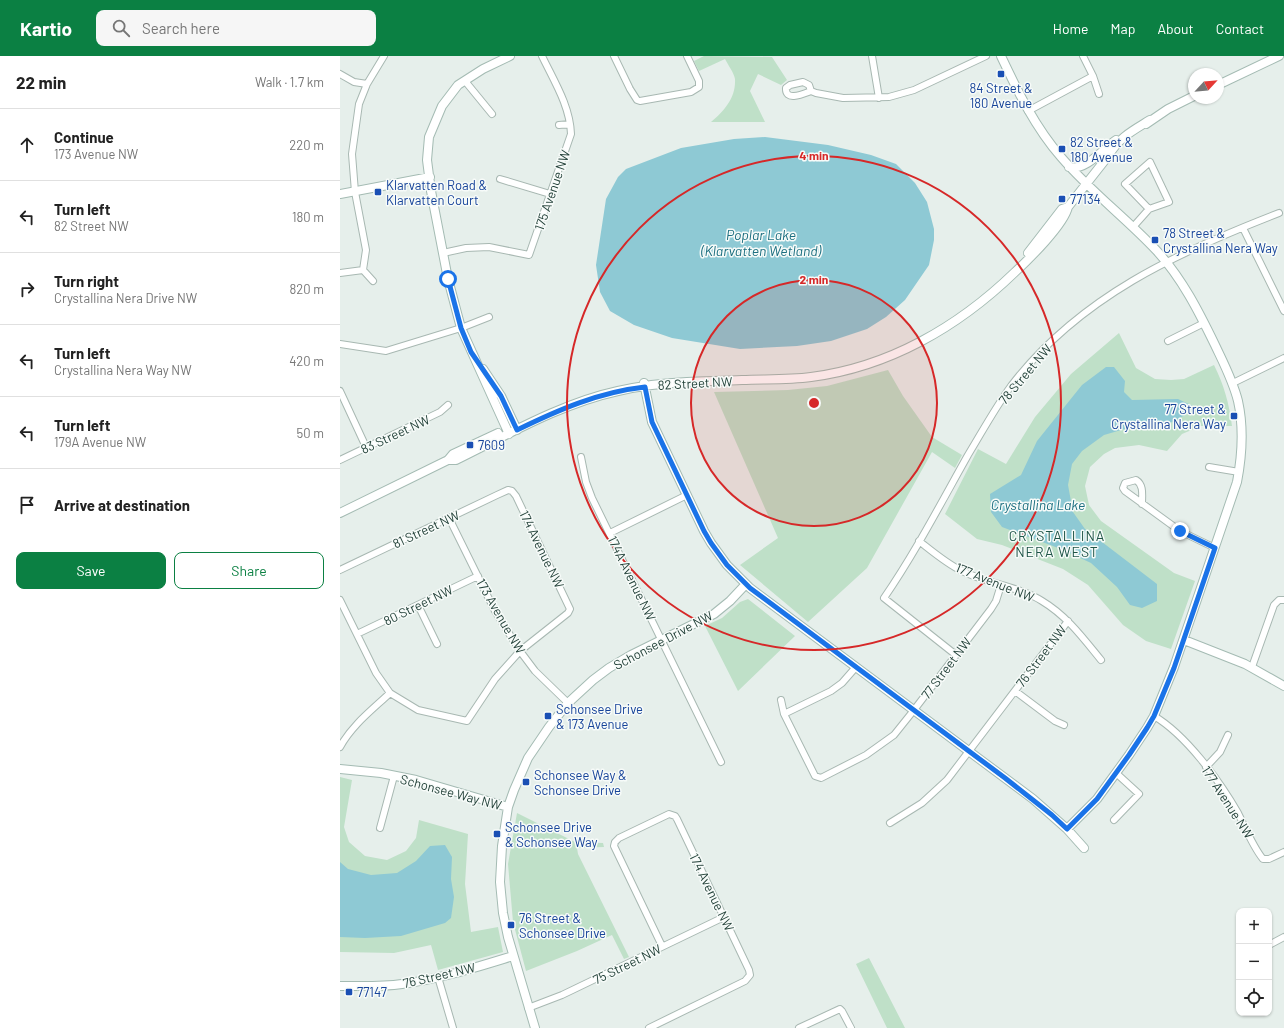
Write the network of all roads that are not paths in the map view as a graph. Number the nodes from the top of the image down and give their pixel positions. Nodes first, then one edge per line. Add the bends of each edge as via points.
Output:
1 (384, 56) edge
2 (510, 56) edge
3 (542, 56) edge
4 (614, 56) edge
5 (687, 56) edge
6 (872, 56) edge
7 (986, 56) edge
8 (1001, 56) edge
9 (1084, 56) edge
10 (1279, 56) edge
11 (340, 74) edge
12 (1093, 76) junction
13 (465, 81) junction
14 (1224, 82) edge
15 (367, 84) junction
16 (811, 91) dead end
17 (1099, 94) dead end
18 (879, 98) junction
19 (1188, 99) edge
20 (1028, 111) junction
21 (492, 114) dead end
22 (1150, 120) junction
23 (570, 124) junction
24 (559, 125) dead end
25 (1132, 131) junction
26 (1109, 156) junction
27 (1069, 167) junction
28 (430, 177) junction
29 (500, 179) dead end
30 (1086, 183) junction
31 (355, 192) junction
32 (340, 194) edge
33 (550, 194) junction
34 (1150, 209) junction
35 (1279, 213) dead end
36 (1132, 227) junction
37 (1243, 228) junction
38 (443, 253) junction
39 (1166, 262) junction
40 (363, 270) junction
41 (340, 273) edge
42 (373, 281) dead end
43 (1284, 311) edge
44 (489, 317) dead end
45 (1204, 323) junction
46 (461, 328) junction
47 (1168, 341) dead end
48 (340, 344) edge
49 (471, 352) junction
50 (1284, 358) edge
51 (1233, 383) junction
52 (645, 384) junction
53 (340, 391) edge
54 (448, 406) dead end
55 (516, 428) junction
56 (507, 432) junction
57 (366, 447) junction
58 (581, 457) dead end
59 (340, 460) edge
60 (1209, 467) dead end
61 (1239, 472) junction
62 (512, 491) joint
63 (687, 495) junction
64 (1142, 504) dead end
65 (340, 513) edge
66 (449, 518) junction
67 (610, 533) junction
68 (919, 541) junction
69 (1215, 548) junction
70 (340, 570) edge
71 (478, 576) junction
72 (746, 584) junction
73 (1001, 585) junction
74 (340, 600) edge
75 (1282, 600) edge
76 (418, 605) junction
77 (1068, 621) junction
78 (357, 634) junction
79 (662, 640) junction
80 (1184, 640) junction
81 (437, 644) dead end
82 (520, 651) junction
83 (956, 655) junction
84 (1101, 660) dead end
85 (856, 667) junction
86 (1252, 667) junction
87 (1284, 686) edge
88 (1015, 691) junction
89 (390, 693) junction
90 (780, 700) dead end
91 (568, 703) junction
92 (914, 710) junction
93 (784, 714) junction
94 (1154, 716) junction
95 (1064, 725) dead end
96 (1228, 735) dead end
97 (340, 747) edge
98 (969, 752) junction
99 (721, 762) dead end
100 (1206, 767) junction
101 (340, 769) edge
102 (1116, 773) junction
103 (394, 776) junction
104 (508, 807) junction
105 (1114, 820) dead end
106 (890, 823) dead end
107 (380, 828) dead end
108 (1067, 829) junction
109 (1084, 848) dead end
110 (1284, 852) edge
111 (724, 917) junction
112 (1284, 937) edge
113 (1272, 943) edge
114 (662, 946) junction
115 (513, 956) junction
116 (438, 978) junction
117 (340, 986) edge
118 (528, 1008) junction
119 (453, 1028) edge
120 (535, 1028) edge
121 (649, 1028) edge
122 (799, 1028) edge
123 (851, 1028) edge

1 - 15 street
2 - 13 street
3 - 23 street, 175 Avenue NW via 562,96
4 - 5 street via 637,100 646,100 691,92 699,87 699,81
6 - 18 street
7 - 18 street via 907,92
8 - 20 street
9 - 12 street
10 - 14 street
11 - 15 street via 354,82
12 - 17 street
12 - 20 street
13 - 21 street
13 - 28 street via 458,85 442,106 429,137 427,160
15 - 31 street via 359,104 352,154
16 - 18 street via 843,98
19 - 22 street, 82 Street NW
20 - 27 street
22 - 25 street, 82 Street NW
22 - 26 street, 82 Street NW
23 - 24 street
23 - 33 street, 175 Avenue NW via 571,134
25 - 26 street, 82 Street NW via 1114,146
25 - 27 street via 1110,144 1086,165
26 - 30 street, 82 Street NW
27 - 30 street
28 - 31 street
28 - 38 street
29 - 33 street
30 - 36 street
30 - 52 street, 82 Street NW via 1068,207 1062,209 1013,275 944,329 907,349 851,370 811,377
31 - 32 street
31 - 40 street via 366,250
33 - 38 street, 175 Avenue NW via 529,255 489,247
34 - 34 street via 1125,184 1150,162 1169,202
34 - 36 street
35 - 37 street, 78 Street NW
36 - 39 street
37 - 39 street, 78 Street NW
37 - 43 street
38 - 46 street
39 - 45 street via 1184,287
39 - 68 street, 78 Street NW via 1114,291 1080,316 1051,341 1023,371 989,420
40 - 41 street
40 - 42 street
44 - 46 street
45 - 47 street
45 - 51 street
46 - 48 street via 386,351
46 - 49 street
49 - 55 street via 501,396
49 - 56 street
50 - 51 street
51 - 61 street via 1241,422
52 - 55 street, 82 Street NW via 587,400
52 - 63 street via 652,422
53 - 57 street
54 - 57 street, 83 Street NW
55 - 56 street, 82 Street NW
56 - 65 street, 82 Street NW via 453,454 448,460
57 - 59 street, 83 Street NW
58 - 67 street, 174A Avenue NW via 588,486
60 - 61 street
61 - 69 street
62 - 66 street, 81 Street NW via 508,490
62 - 82 street, 174 Avenue NW via 570,609
63 - 67 street
63 - 72 street via 711,543 727,565
64 - 69 street via 1180,531
66 - 70 street, 81 Street NW
66 - 71 street, 173 Avenue NW
67 - 79 street, 174A Avenue NW
68 - 73 street, 177 Avenue NW via 959,570
68 - 83 street, 78 Street NW via 884,598
69 - 80 street
71 - 76 street, 80 Street NW
71 - 82 street, 173 Avenue NW via 495,611
72 - 79 street, Schonsee Drive NW via 714,614
72 - 85 street
73 - 77 street, 177 Avenue NW via 1033,596
73 - 83 street, 77 Street NW via 991,609
74 - 78 street
75 - 86 street via 1274,605
76 - 78 street, 80 Street NW
76 - 81 street
77 - 84 street, 177 Avenue NW
77 - 88 street, 76 Street NW
78 - 89 street via 376,673
79 - 91 street, Schonsee Drive NW via 609,668
79 - 99 street, 174A Avenue NW
80 - 86 street
80 - 94 street
82 - 89 street via 495,679 467,721 418,710
82 - 91 street, 173 Avenue NW via 535,671
83 - 92 street, 77 Street NW
85 - 92 street
85 - 93 street via 831,691
86 - 87 street
88 - 95 street, 76 Street NW
88 - 98 street, 76 Street NW
89 - 97 street via 359,721
90 - 93 street
91 - 104 street, Schonsee Drive NW via 528,758
92 - 93 street, 77 Street NW via 894,735 873,751 825,776 818,777 813,774
92 - 98 street
94 - 100 street, 177 Avenue NW via 1174,730
94 - 102 street
96 - 100 street via 1220,752
98 - 106 street, 76 Street NW via 932,795
98 - 108 street
100 - 110 street, 177 Avenue NW via 1237,811 1263,859
101 - 103 street, Schonsee Way NW
102 - 105 street via 1139,794
102 - 108 street via 1097,799
103 - 104 street, Schonsee Way NW
103 - 107 street, Schonsee Way NW
104 - 115 street, Schonsee Drive NW via 500,882 503,913
108 - 109 street
111 - 114 street, 75 Street NW
111 - 114 street, 174 Avenue NW via 677,819 670,814 619,838 614,848
111 - 121 street, 174 Avenue NW via 750,973 749,977
112 - 113 street
114 - 118 street, 75 Street NW via 556,998
115 - 116 street, 76 Street NW
115 - 118 street, Schonsee Drive NW
116 - 117 street, 76 Street NW via 379,986
116 - 119 street
118 - 120 street, Schonsee Drive NW
122 - 123 street via 840,1009

